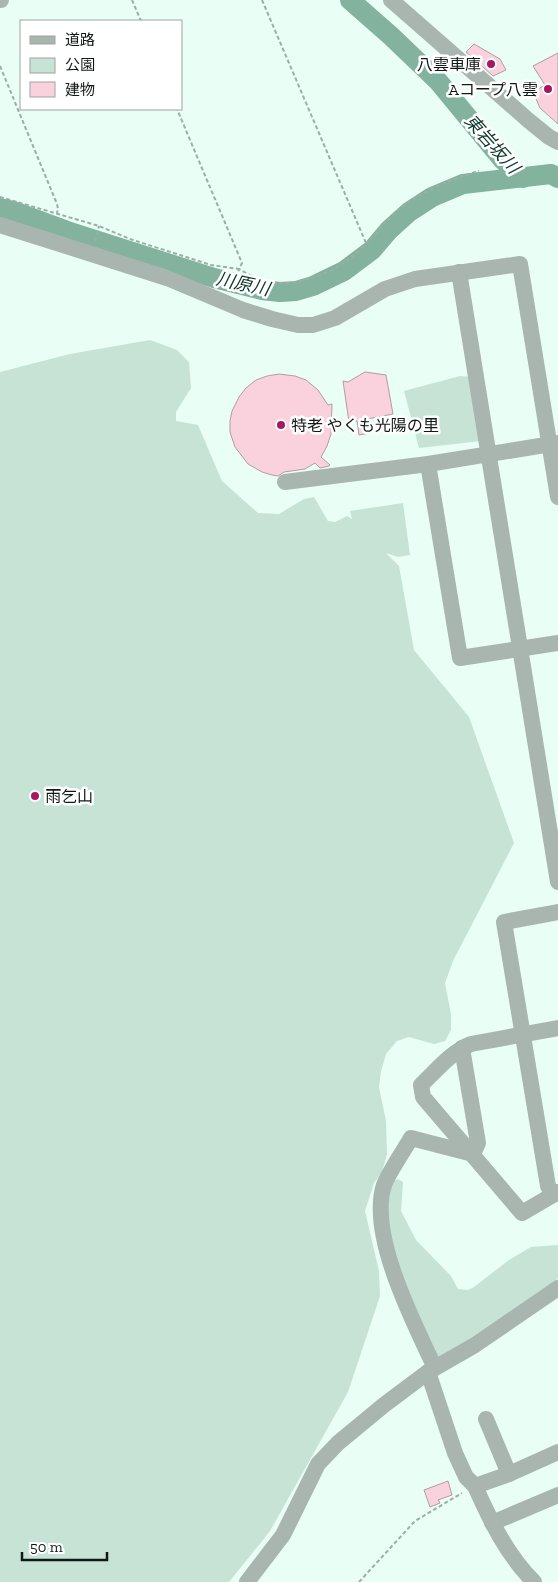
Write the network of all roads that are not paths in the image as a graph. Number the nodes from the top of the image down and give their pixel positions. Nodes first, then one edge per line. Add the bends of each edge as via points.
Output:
1 (391, 0) edge
2 (558, 142) edge
3 (0, 225) edge
4 (459, 272) junction
5 (554, 444) edge
6 (488, 454) junction
7 (428, 464) junction
8 (285, 482) dead end
9 (558, 497) edge
10 (558, 643) edge
11 (521, 650) junction
12 (552, 812) edge
13 (558, 882) edge
14 (558, 912) edge
15 (558, 1028) edge
16 (522, 1034) junction
17 (462, 1048) junction
18 (473, 1154) junction
19 (555, 1193) edge
20 (558, 1288) edge
21 (432, 1370) junction
22 (486, 1419) dead end
23 (558, 1452) edge
24 (509, 1474) junction
25 (475, 1486) junction
26 (558, 1495) edge
27 (492, 1523) junction
28 (247, 1582) edge
29 (534, 1582) edge

1 - 2 street via 528,120
3 - 4 street via 167,278 243,310 298,325 313,325 335,318 385,289 415,279
4 - 5 street via 520,264
4 - 6 street
5 - 6 street
5 - 9 street
6 - 7 street
6 - 11 street
7 - 8 street
7 - 11 street via 460,658
10 - 11 street
11 - 12 street
12 - 13 street
14 - 16 street via 504,922
15 - 16 street
16 - 17 street
16 - 19 street via 548,1186
17 - 18 street via 478,1143
17 - 18 street via 422,1085 423,1097
18 - 19 street via 522,1213
18 - 21 street via 411,1138 384,1185 380,1210 383,1236
20 - 21 street via 476,1345
21 - 25 street via 455,1454 466,1477
21 - 28 street via 384,1405 318,1464 283,1536
22 - 24 street
23 - 24 street
24 - 25 street
25 - 27 street
26 - 27 street
27 - 29 street

